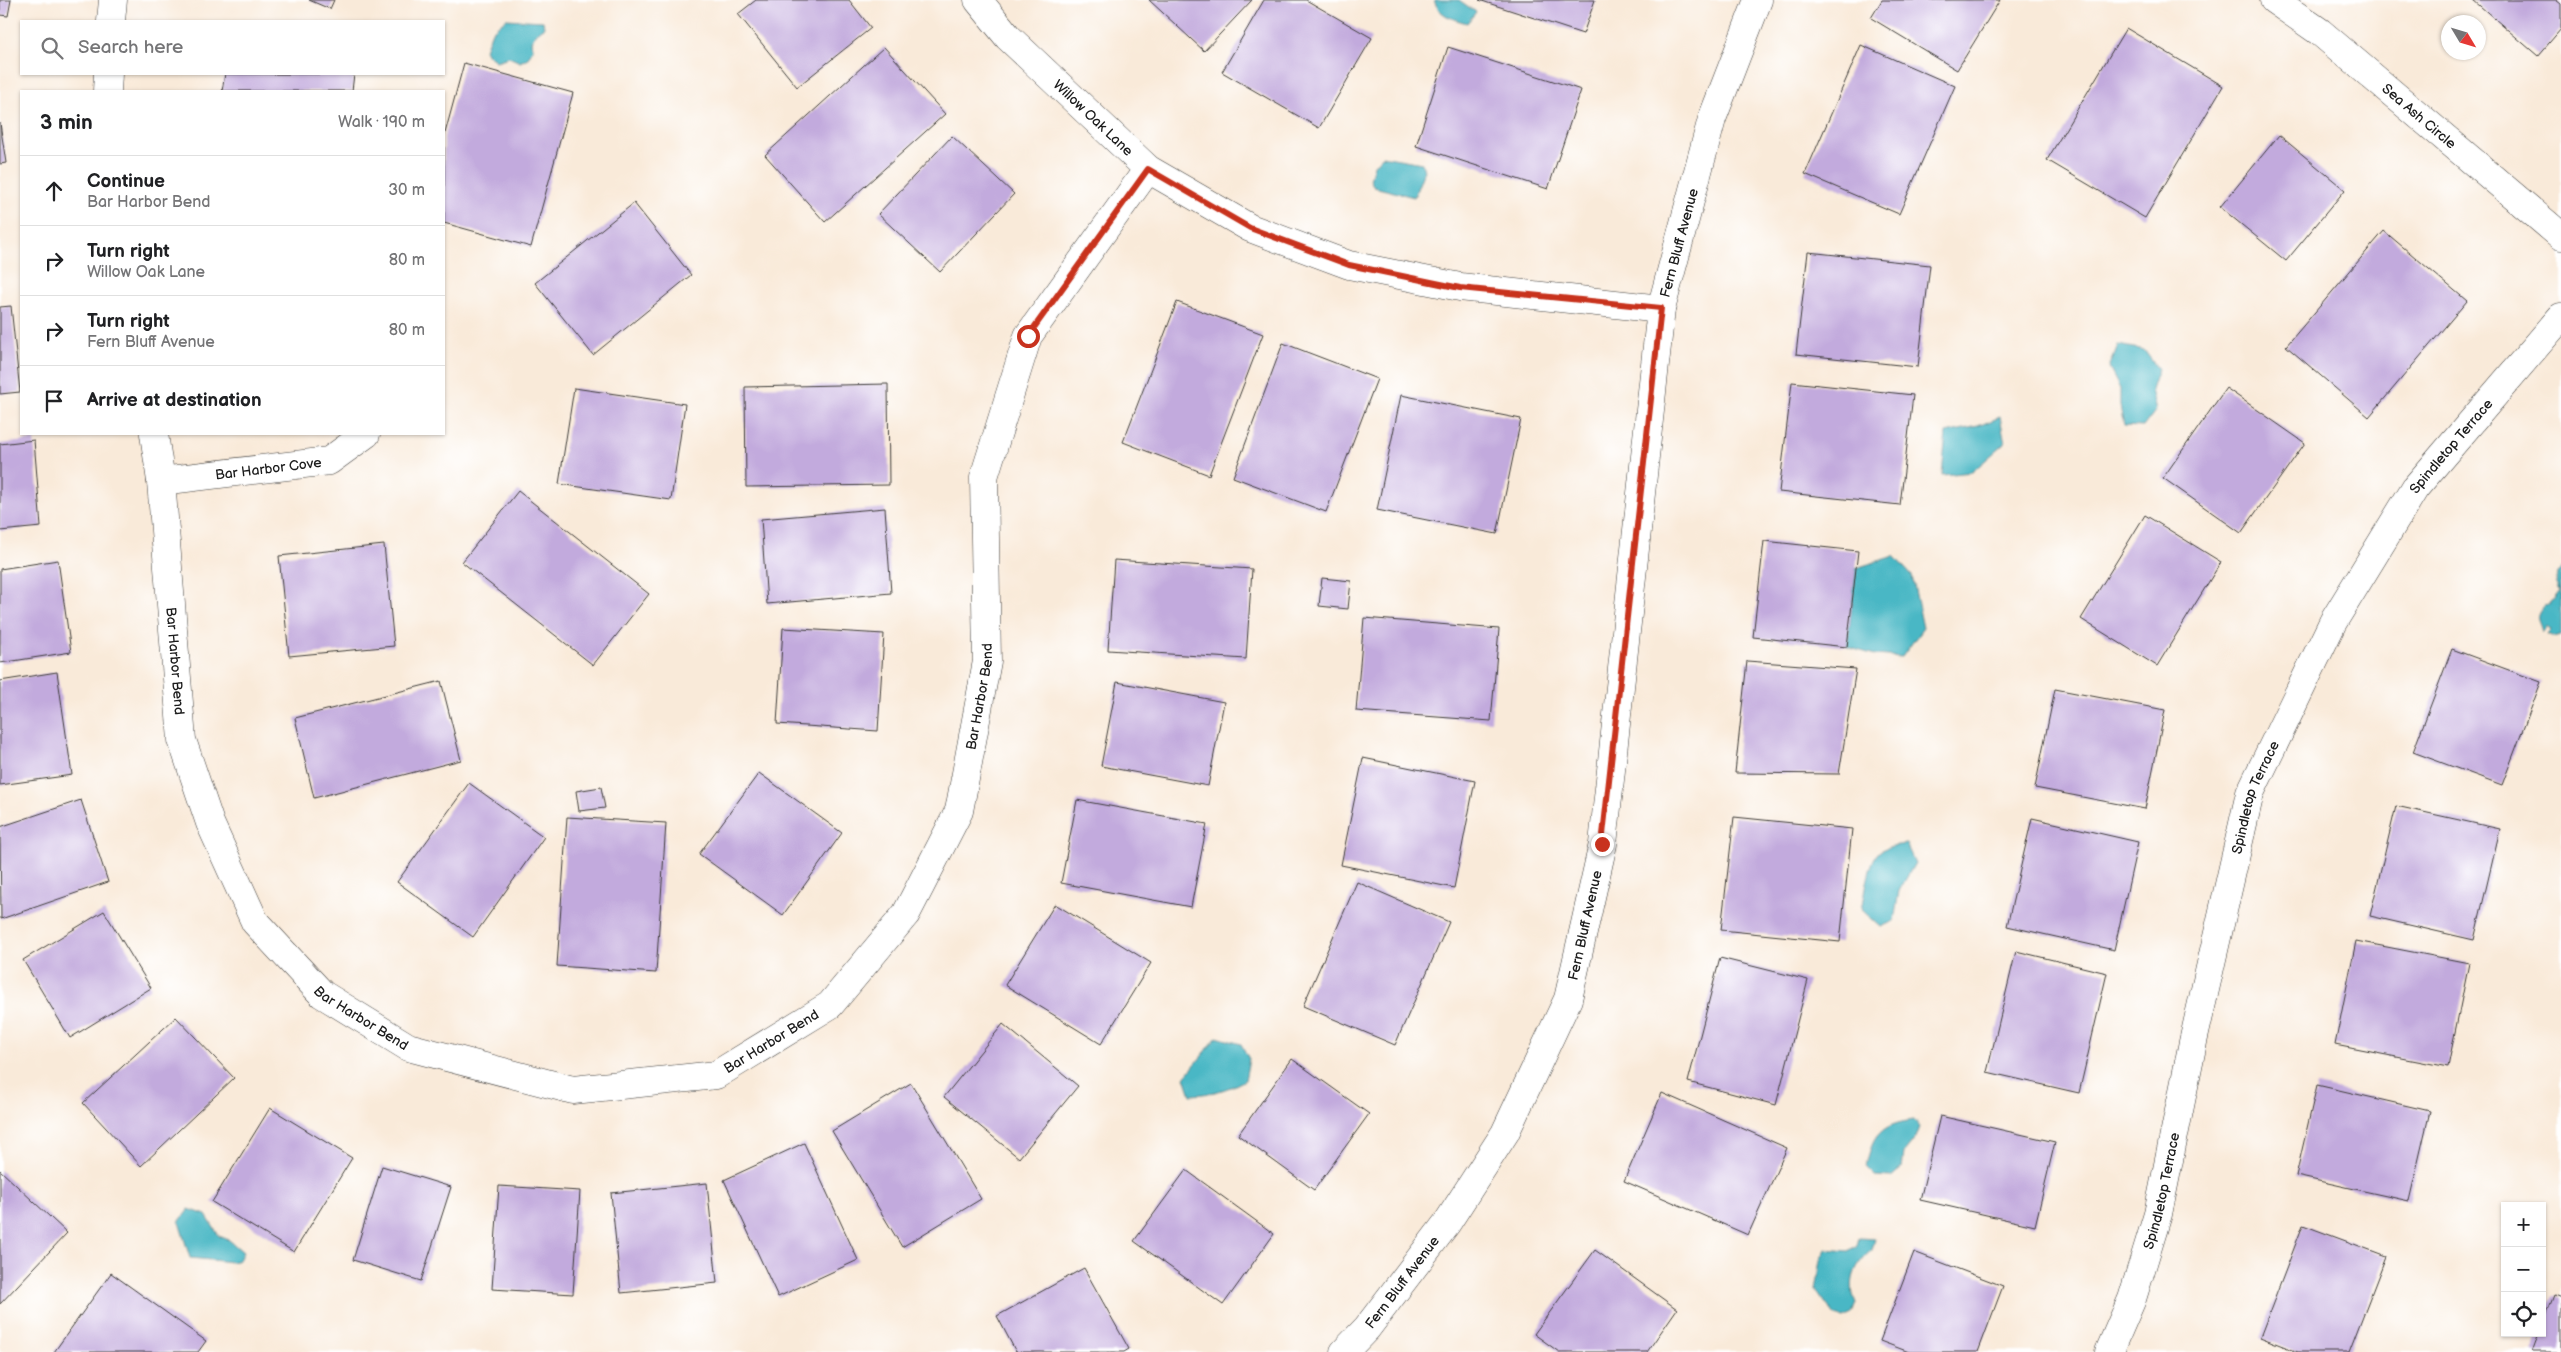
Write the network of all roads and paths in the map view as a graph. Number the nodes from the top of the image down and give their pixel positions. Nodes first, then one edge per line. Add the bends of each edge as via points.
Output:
1 (113, 0) edge
2 (978, 0) edge
3 (1758, 0) edge
4 (2274, 0) edge
5 (111, 20) edge
6 (108, 75) edge
7 (107, 90) edge
8 (1148, 169) junction
9 (2561, 236) edge
10 (1661, 308) junction
11 (2561, 317) edge
12 (154, 435) edge
13 (365, 435) edge
14 (161, 481) junction
15 (1344, 1352) edge
16 (2109, 1352) edge

1 - 5 street
2 - 8 street, Willow Oak Lane via 1008,37
3 - 10 street, Fern Bluff Avenue via 1712,119
4 - 9 street, Sea Ash Circle via 2320,32
6 - 7 street
8 - 10 street, Willow Oak Lane via 1250,228 1349,265 1460,288
8 - 14 street, Bar Harbor Bend via 1028,336 984,477 987,661 959,811 906,914 830,1005 716,1075 573,1090 408,1047 322,994 255,922 210,823 182,740
10 - 15 street, Fern Bluff Avenue via 1602,844 1568,999 1505,1133 1447,1223 1367,1328
11 - 16 street, Spindletop Terrace via 2415,488 2333,622 2250,793 2193,1042 2158,1214 2132,1299
12 - 14 street, Bar Harbor Bend
13 - 14 street, Bar Harbor Cove via 329,461

